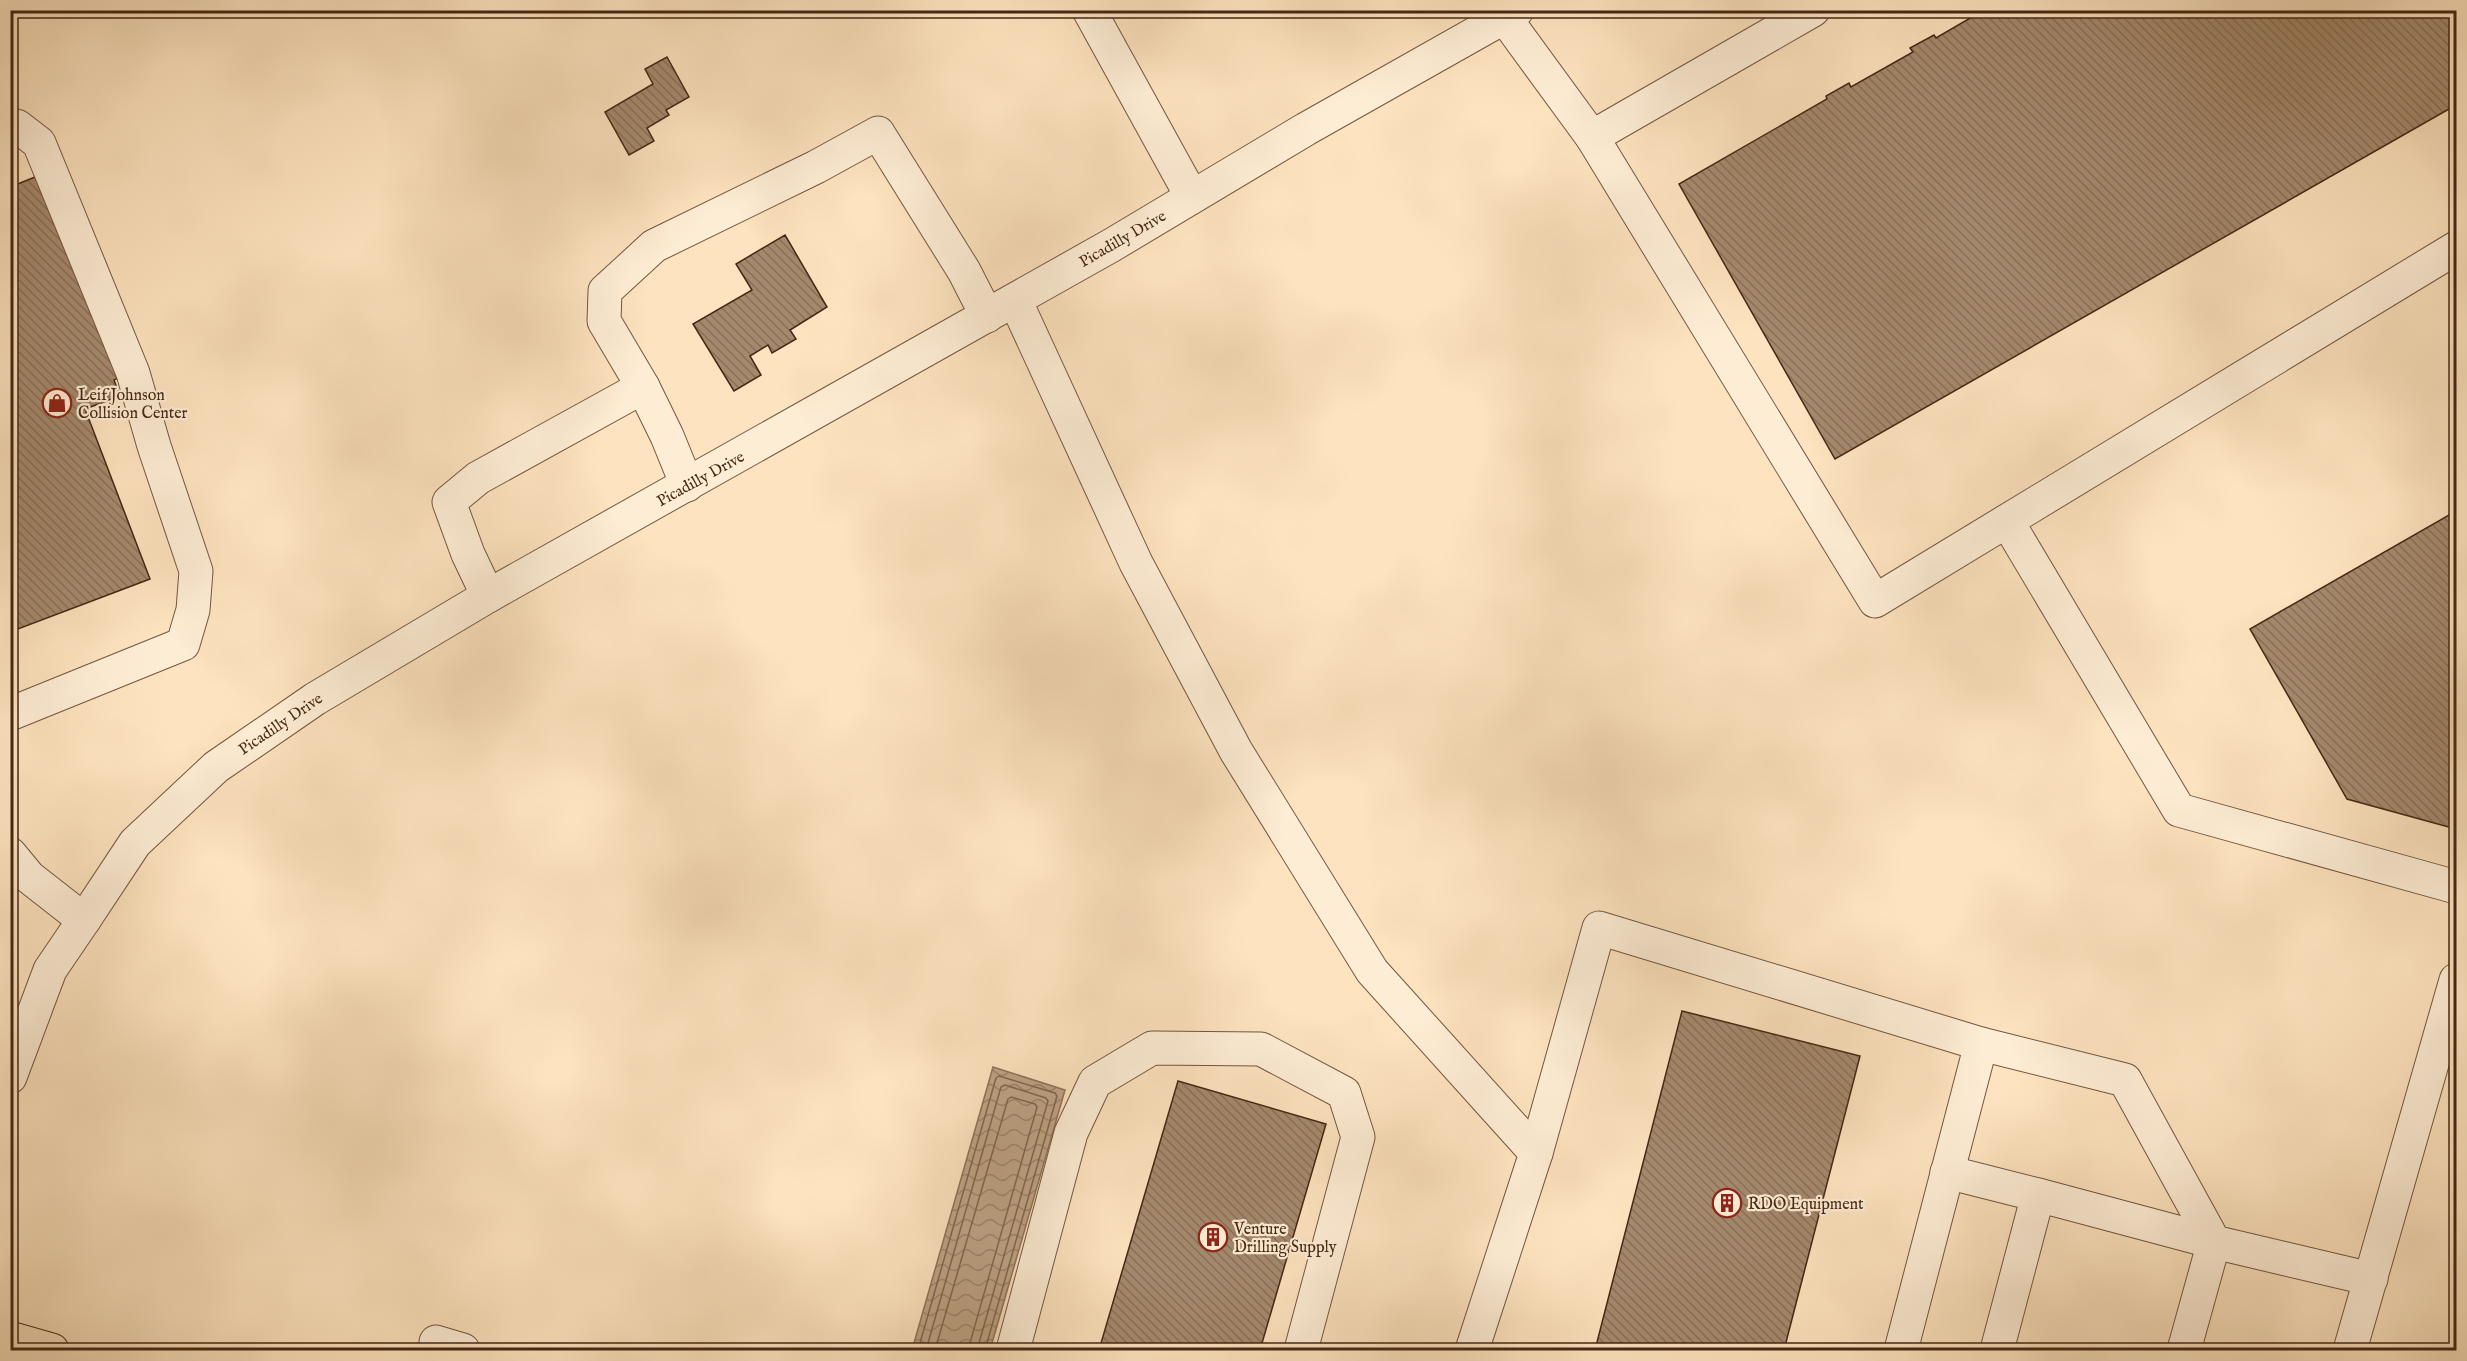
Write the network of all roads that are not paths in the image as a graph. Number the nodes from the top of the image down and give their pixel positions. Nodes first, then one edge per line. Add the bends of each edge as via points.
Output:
1 (1089, 10) edge
2 (1813, 10) edge
3 (1511, 14) edge
4 (10, 125) edge
5 (1592, 137) junction
6 (1192, 197) junction
7 (2457, 248) edge
8 (1001, 308) junction
9 (643, 387) junction
10 (687, 485) junction
11 (2007, 521) junction
12 (488, 596) junction
13 (10, 714) edge
14 (10, 854) edge
15 (2457, 887) edge
16 (84, 920) junction
17 (2457, 980) edge
18 (1981, 1044) junction
19 (10, 1077) edge
20 (1536, 1153) junction
21 (1947, 1172) junction
22 (2038, 1195) junction
23 (2214, 1242) junction
24 (2371, 1278) junction
25 (10, 1338) edge
26 (52, 1350) edge
27 (1012, 1350) edge
28 (1301, 1350) edge
29 (1472, 1350) edge
30 (1901, 1350) edge
31 (1997, 1350) edge
32 (2184, 1350) edge
33 (2350, 1350) edge

1 - 6 street
2 - 5 street
3 - 5 street
3 - 6 street, Picadilly Drive
4 - 13 street via 39,143 133,373 196,571 193,610 183,644
5 - 11 street via 1875,601
6 - 8 street, Picadilly Drive
7 - 11 street
8 - 9 street via 964,271 878,133 654,246 605,291 604,321
8 - 10 street, Picadilly Drive
8 - 20 street via 1236,751 1372,971
9 - 10 street
9 - 12 street via 478,478 449,502
10 - 12 street, Picadilly Drive
11 - 15 street via 2179,810
12 - 16 street, Picadilly Drive via 315,699 216,766 135,843
14 - 16 street via 28,877
16 - 19 street, Picadilly Drive via 50,970
17 - 24 street
18 - 20 street via 1599,928
18 - 21 street
18 - 23 street via 2125,1080
20 - 29 street
21 - 22 street
21 - 30 street
22 - 23 street
22 - 31 street
23 - 24 street
23 - 32 street
24 - 33 street
25 - 26 main road
27 - 28 street via 1071,1133 1095,1082 1152,1048 1261,1048 1344,1093 1358,1137

